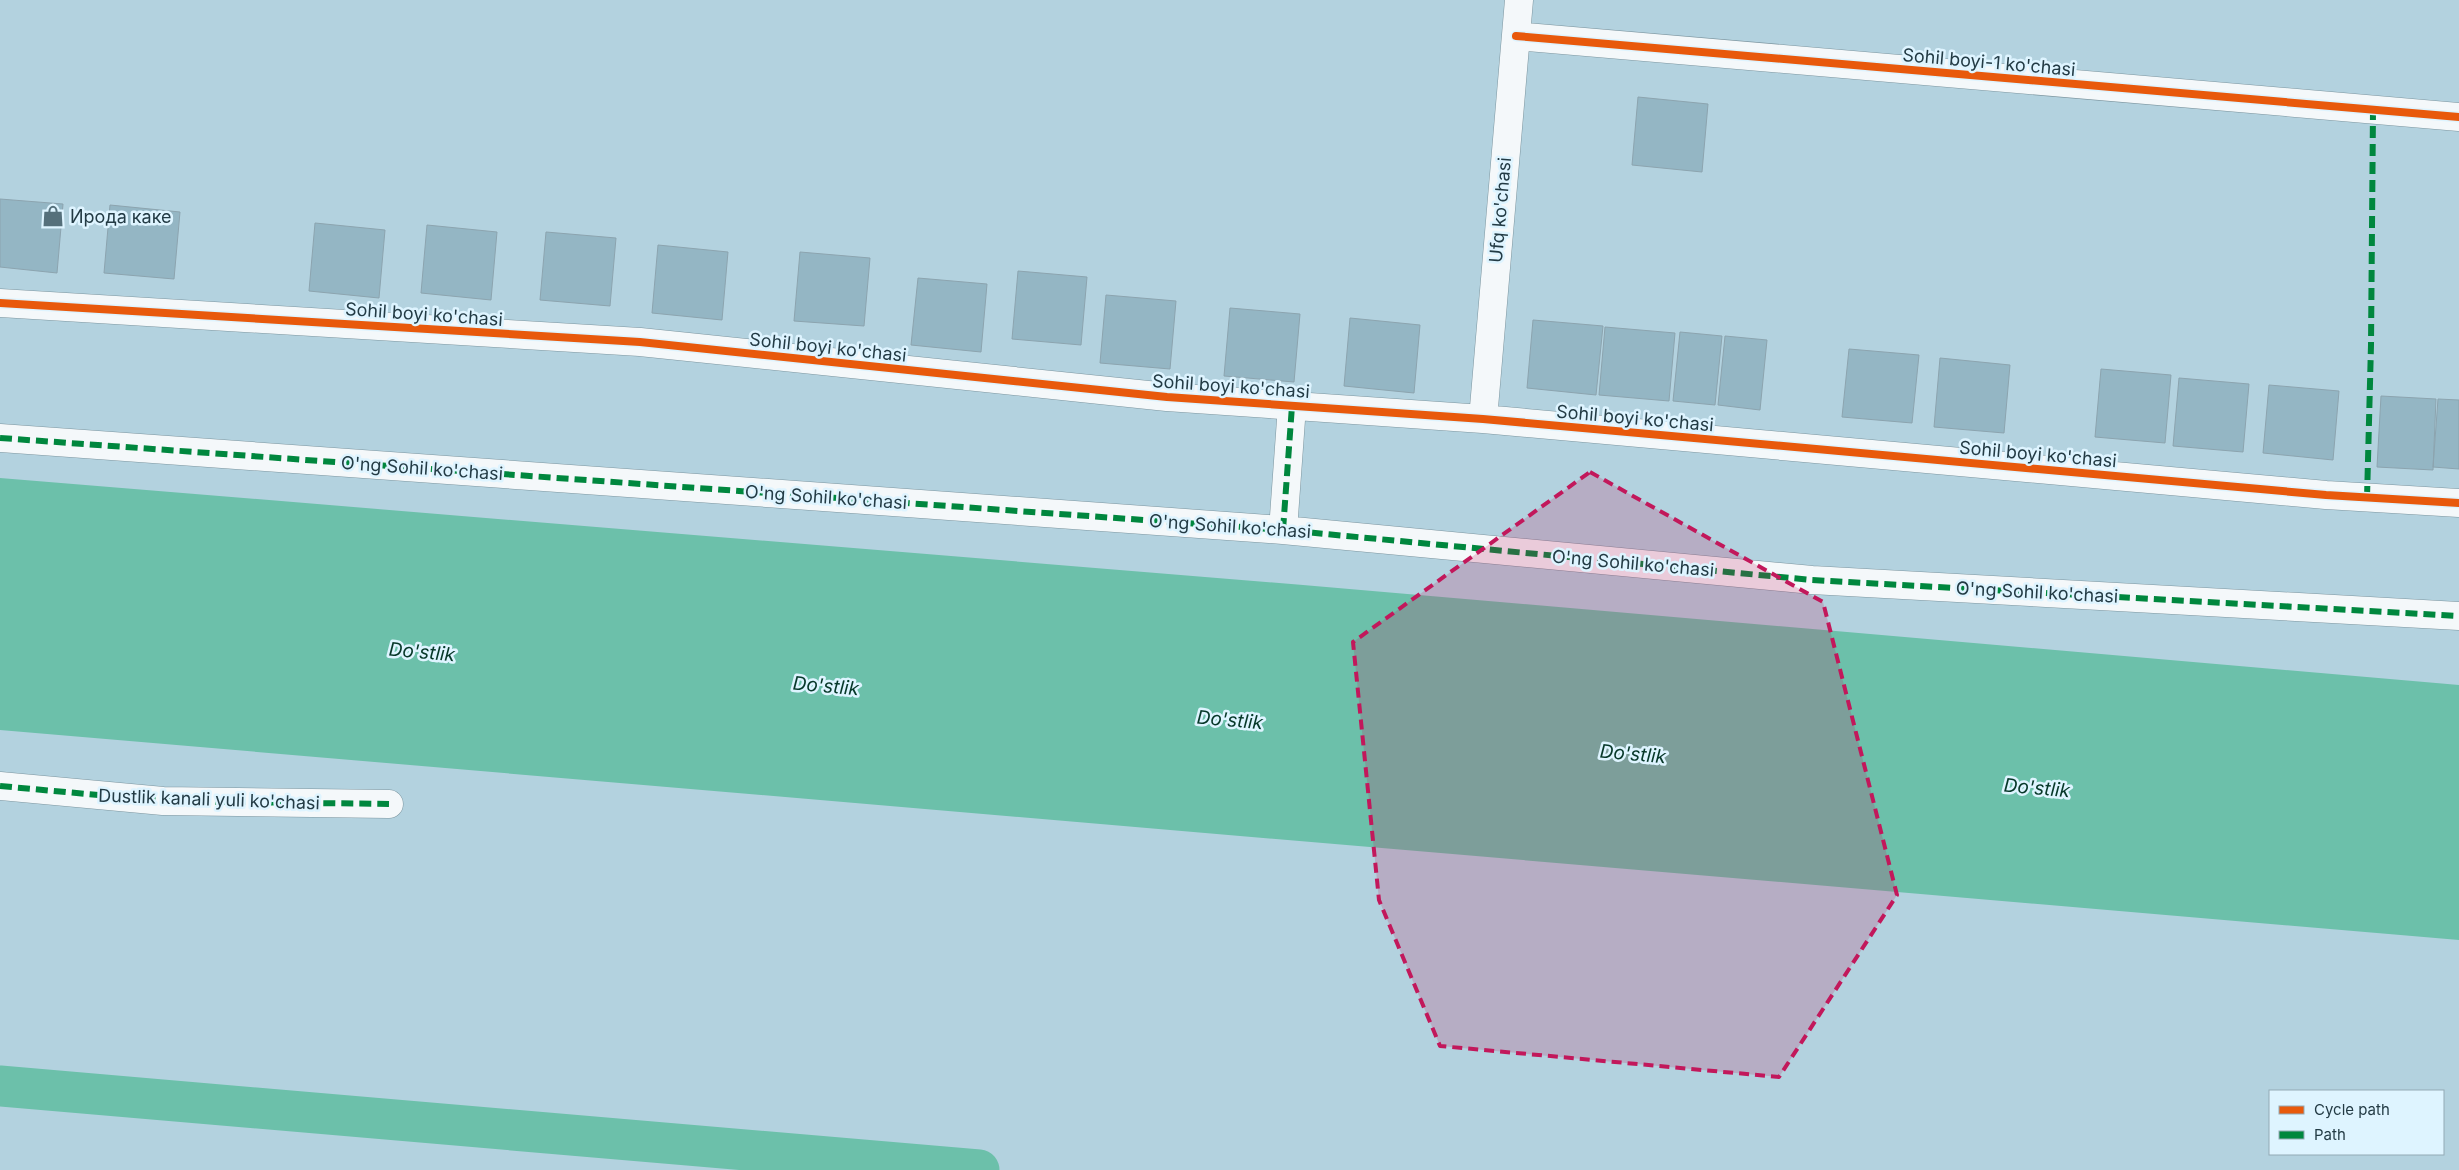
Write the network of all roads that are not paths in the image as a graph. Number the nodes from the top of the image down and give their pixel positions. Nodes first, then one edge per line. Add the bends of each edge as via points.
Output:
1 (1519, 0) edge
2 (1516, 36) junction
3 (2459, 117) edge
4 (0, 303) edge
5 (1292, 406) junction
6 (1483, 419) junction
7 (0, 438) edge
8 (2459, 503) edge
9 (1283, 530) junction
10 (2459, 616) edge
11 (0, 786) edge
12 (389, 804) dead end

1 - 2 street, Ufq ko'chasi
2 - 3 street, Sohil boyi-1 ko'chasi
2 - 6 street, Ufq ko'chasi
4 - 5 street, Sohil boyi ko'chasi via 640,342 1167,397
5 - 6 street, Sohil boyi ko'chasi
5 - 9 street
6 - 8 street, Sohil boyi ko'chasi via 2326,495
7 - 9 street, O'ng Sohil ko'chasi
9 - 10 street, O'ng Sohil ko'chasi via 1812,580
11 - 12 street, Dustlik kanali yuli ko'chasi via 163,801

